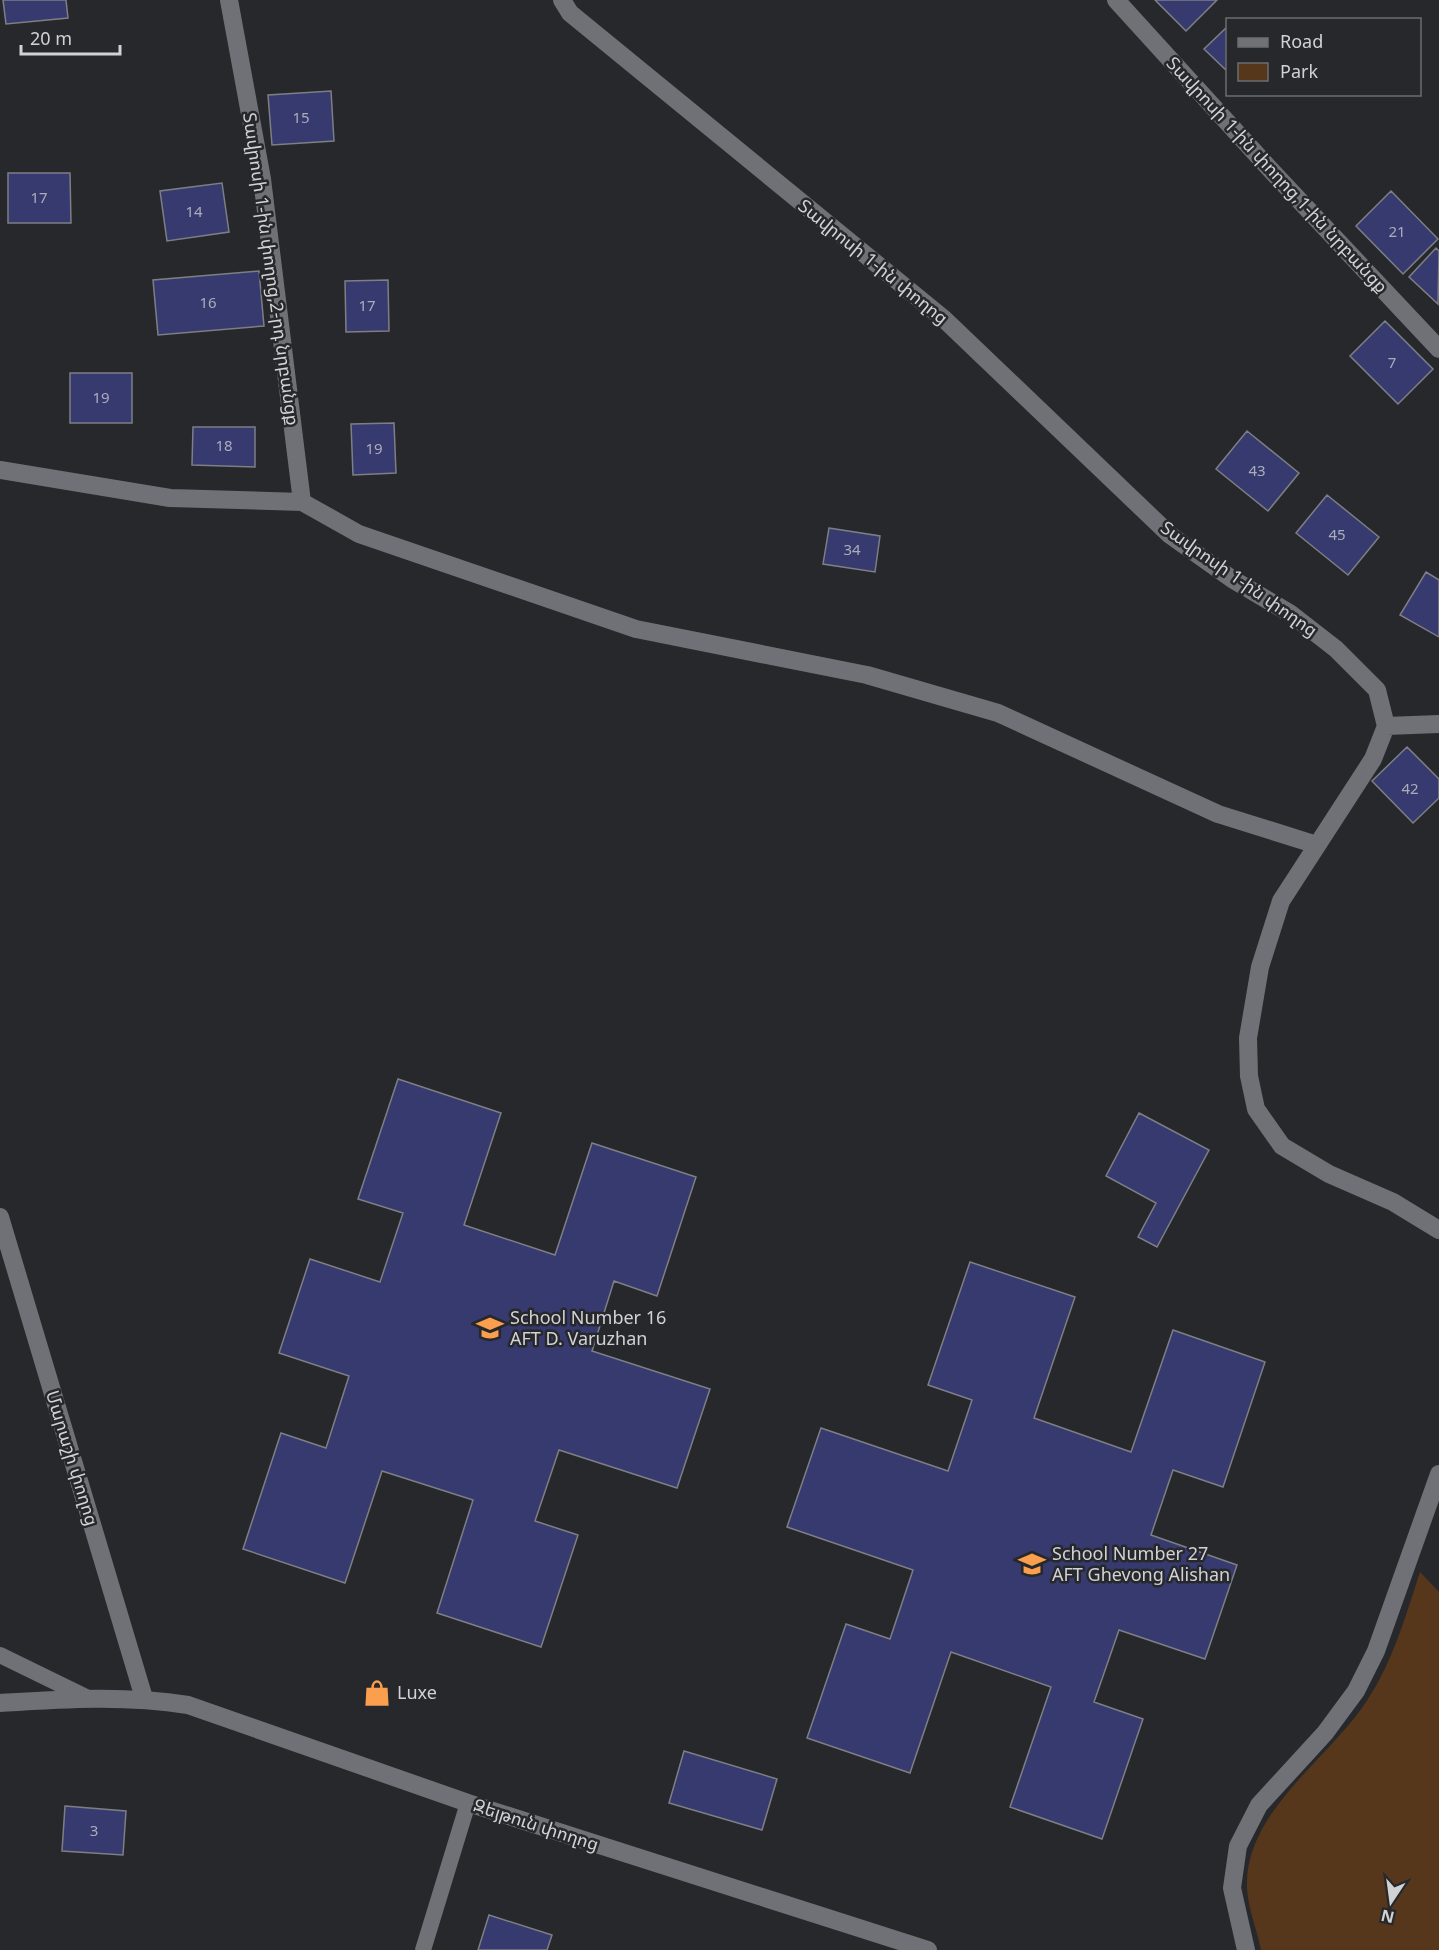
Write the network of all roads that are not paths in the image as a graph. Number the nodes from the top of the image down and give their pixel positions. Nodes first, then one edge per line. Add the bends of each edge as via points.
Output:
1 (229, 0) edge
2 (562, 0) edge
3 (1116, 0) edge
4 (1439, 349) edge
5 (0, 470) edge
6 (302, 502) junction
7 (1439, 724) edge
8 (1386, 726) junction
9 (1317, 844) junction
10 (0, 1217) edge
11 (1439, 1230) edge
12 (1439, 1474) edge
13 (0, 1655) edge
14 (88, 1698) junction
15 (144, 1698) junction
16 (0, 1703) edge
17 (468, 1803) junction
18 (423, 1950) edge
19 (928, 1950) edge
20 (1246, 1950) edge

1 - 6 street, Տավրոսի 1-ին փողոց,2-րդ նրբանցք via 262,179
2 - 8 street, Տավրոսի 1-ին փողոց via 579,20 944,319 1170,535 1291,614 1336,649 1377,690
3 - 4 street, Տավրոսի 1-ին փողոց,1-ին նրբանցք
5 - 6 street via 170,498
6 - 9 street via 359,534 636,629 867,675 998,713 1218,814
7 - 8 street
8 - 9 street via 1373,759
9 - 11 street via 1281,902 1260,967 1248,1038 1249,1076 1256,1109 1282,1146
10 - 15 street, Մարաշի փողոց
12 - 20 street via 1376,1651 1356,1691 1325,1733 1259,1804 1238,1846 1232,1888
13 - 14 lane
14 - 15 street, Զեյթուն փողոց
14 - 16 street, Զեյթուն փողոց
15 - 17 street, Զեյթուն փողոց via 188,1705
17 - 18 lane
17 - 19 street, Զեյթուն փողոց

